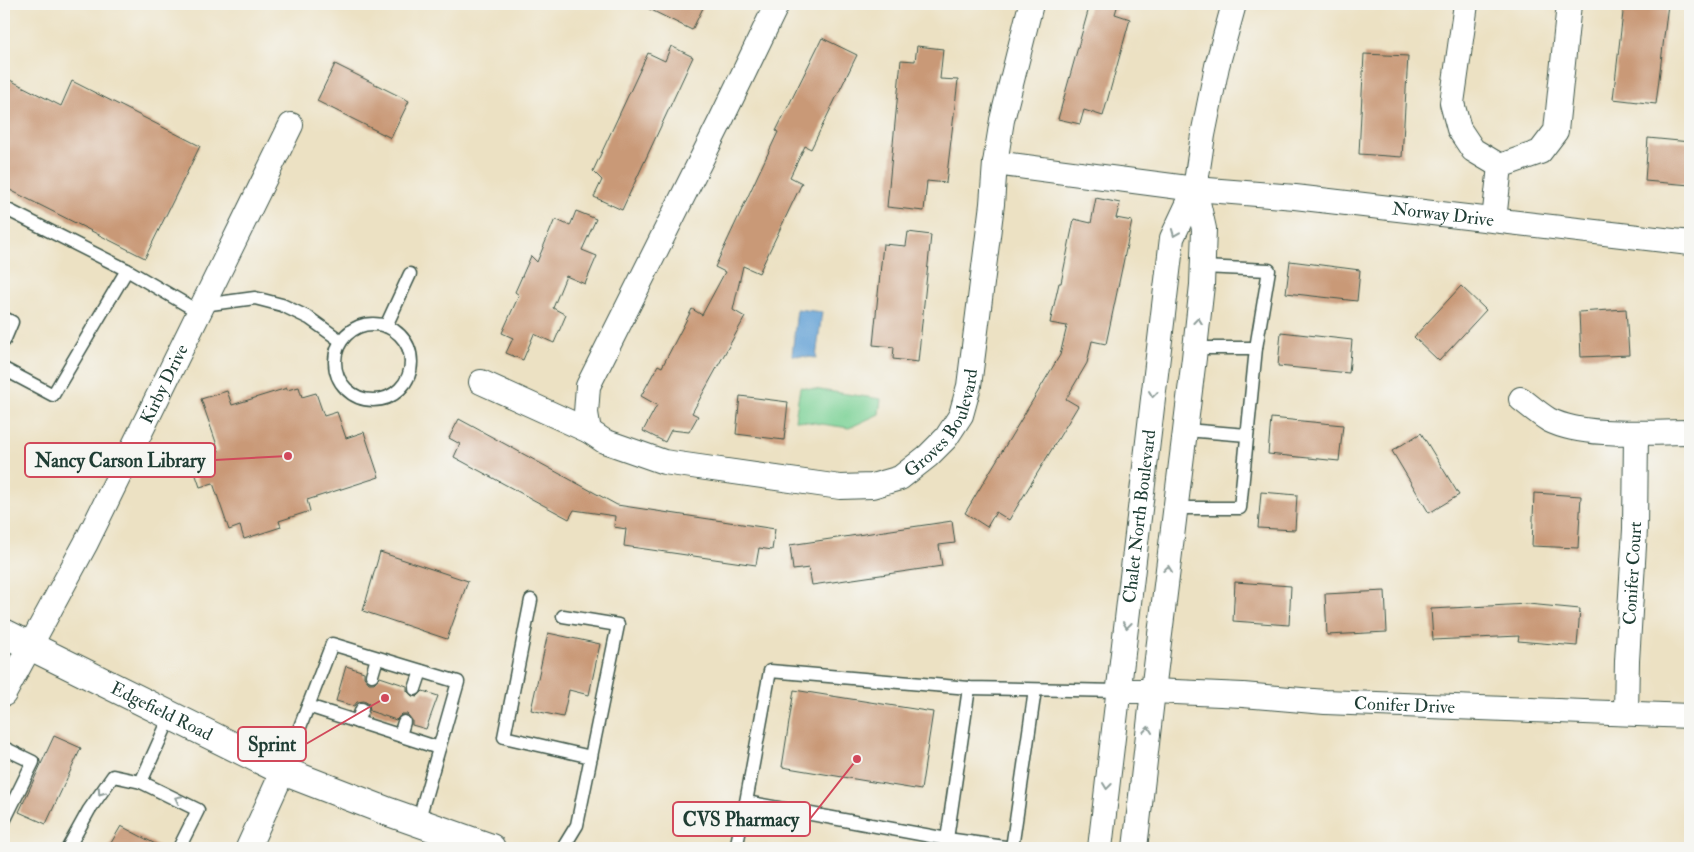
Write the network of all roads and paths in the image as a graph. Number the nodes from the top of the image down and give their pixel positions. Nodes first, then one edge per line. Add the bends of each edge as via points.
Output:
1 (777, 4) edge
2 (1031, 4) edge
3 (1234, 4) edge
4 (1466, 4) edge
5 (1569, 4) edge
6 (291, 125) dead end
7 (995, 163) junction
8 (1500, 166) junction
9 (1195, 189) junction
10 (4, 208) edge
11 (1494, 220) junction
12 (1690, 243) edge
13 (1202, 267) junction
14 (127, 270) junction
15 (410, 274) dead end
16 (201, 309) junction
17 (4, 318) edge
18 (386, 326) junction
19 (4, 340) edge
20 (341, 341) junction
21 (1196, 348) junction
22 (1256, 348) junction
23 (4, 369) edge
24 (481, 382) dead end
25 (1521, 399) dead end
26 (589, 430) junction
27 (1186, 430) junction
28 (1690, 432) edge
29 (1636, 433) junction
30 (1247, 435) junction
31 (1176, 508) junction
32 (531, 600) dead end
33 (563, 616) dead end
34 (4, 633) edge
35 (29, 646) junction
36 (377, 658) junction
37 (421, 671) junction
38 (372, 675) dead end
39 (969, 688) junction
40 (416, 689) dead end
41 (1035, 690) junction
42 (1119, 691) junction
43 (1153, 691) junction
44 (4, 694) edge
45 (308, 706) junction
46 (362, 709) dead end
47 (1626, 713) junction
48 (171, 715) junction
49 (1690, 716) edge
50 (357, 722) junction
51 (404, 722) dead end
52 (400, 735) junction
53 (4, 748) edge
54 (439, 748) junction
55 (591, 757) junction
56 (284, 771) junction
57 (141, 782) junction
58 (746, 802) junction
59 (4, 821) edge
60 (418, 822) junction
61 (947, 838) junction
62 (68, 848) edge
63 (179, 848) edge
64 (248, 848) edge
65 (491, 848) edge
66 (563, 848) edge
67 (736, 848) edge
68 (1012, 848) edge
69 (1100, 848) edge
70 (1135, 848) edge

1 - 26 street via 588,386 586,413
2 - 7 street, Groves Boulevard via 1002,120
3 - 9 street, Chalet North Boulevard via 1217,66
4 - 8 street via 1452,103 1459,129 1473,150
5 - 8 street via 1556,131 1540,152
6 - 16 street, Kirby Drive
7 - 9 street
7 - 26 street, Groves Boulevard via 970,386 961,415 946,438 900,478 872,486 840,487 664,462 604,441
8 - 11 street
9 - 11 street, Norway Drive
9 - 13 street, Chalet North Boulevard via 1204,229
9 -> 42 street, Chalet North Boulevard via 1172,238
10 - 14 lane
11 - 12 street, Norway Drive
21 -> 13 street, Chalet North Boulevard
13 - 22 lane via 1269,270
14 - 16 lane
14 - 23 lane via 53,395
15 - 18 lane
16 - 20 lane via 255,298 282,305 309,318
16 - 35 street, Kirby Drive via 86,543
17 - 19 lane via 12,322
18 - 20 lane via 367,324 355,328
18 - 20 lane via 400,336 411,358 405,382 385,398 359,398 340,381 335,357
21 - 22 lane
21 - 27 street, Chalet North Boulevard
22 - 30 lane
24 - 26 street, Groves Boulevard
25 - 29 street via 1549,420 1567,426
27 - 30 lane
27 - 31 street, Chalet North Boulevard
28 - 29 street
29 - 47 street, Conifer Court
30 - 31 lane via 1240,508
43 -> 31 street, Chalet North Boulevard
32 - 55 lane via 504,737
33 - 55 lane via 618,625
34 - 35 main road, Edgefield Road
35 - 44 street, Kirby Drive
35 - 48 main road, Edgefield Road
36 - 37 lane
36 - 38 lane
36 - 45 lane via 332,644
37 - 40 lane
37 - 54 lane via 458,682
39 - 41 lane
39 - 58 lane via 770,671
39 - 61 lane
41 - 42 lane
41 - 68 lane
42 - 43 street, Conifer Drive
42 -> 69 street, Chalet North Boulevard
43 - 47 street, Conifer Drive via 1326,702
70 -> 43 street, Chalet North Boulevard
45 - 50 lane
45 - 56 lane
46 - 50 lane
47 - 49 street, Conifer Drive
48 - 56 main road, Edgefield Road
48 - 57 lane
50 - 52 lane
51 - 52 lane
52 - 54 lane
53 - 59 lane via 33,762
54 - 60 lane
55 - 66 lane via 577,825
56 - 60 main road, Edgefield Road
56 - 64 street
57 -> 62 lane via 112,776
63 -> 57 lane via 198,810
58 - 61 lane
58 - 67 lane
60 - 65 main road, Edgefield Road
61 - 68 lane

